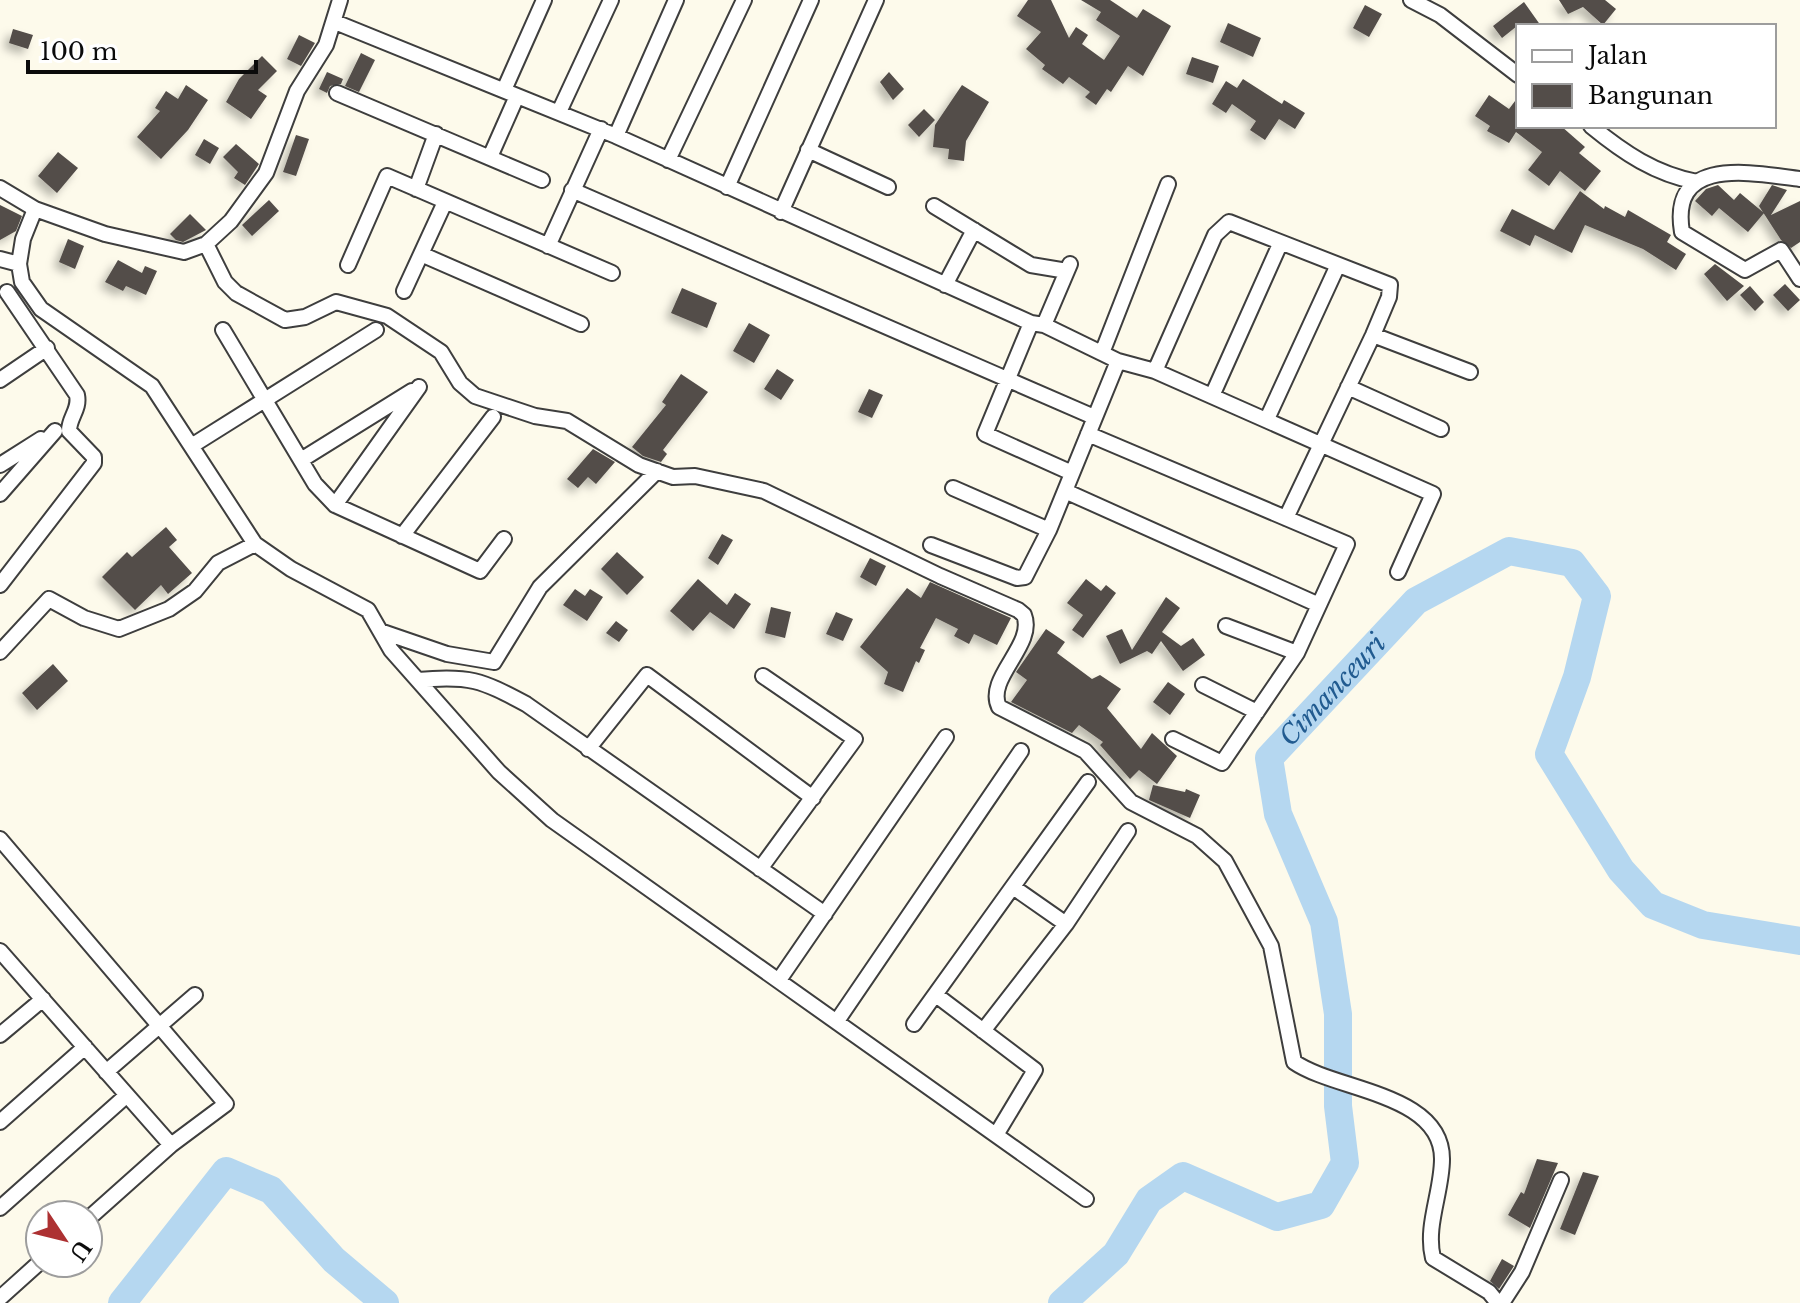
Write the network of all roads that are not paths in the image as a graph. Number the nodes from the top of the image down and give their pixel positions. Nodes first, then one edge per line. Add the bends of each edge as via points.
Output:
1 (340, 0) edge
2 (544, 0) edge
3 (611, 0) edge
4 (676, 0) edge
5 (744, 0) edge
6 (811, 0) edge
7 (876, 0) edge
8 (1411, 0) edge
9 (335, 22) junction
10 (1516, 73) edge
11 (337, 93) dead end
12 (511, 93) junction
13 (559, 112) junction
14 (1594, 128) edge
15 (601, 129) junction
16 (436, 134) junction
17 (616, 136) junction
18 (808, 150) junction
19 (490, 157) junction
20 (668, 160) junction
21 (1800, 179) edge
22 (542, 180) dead end
23 (1697, 182) junction
24 (1168, 184) dead end
25 (727, 187) junction
26 (888, 187) dead end
27 (0, 188) edge
28 (416, 189) junction
29 (572, 190) junction
30 (445, 202) junction
31 (934, 206) dead end
32 (35, 209) junction
33 (781, 212) junction
34 (974, 230) junction
35 (206, 244) junction
36 (1280, 244) junction
37 (548, 246) junction
38 (421, 254) junction
39 (0, 259) edge
40 (19, 264) junction
41 (348, 265) dead end
42 (1337, 267) junction
43 (612, 273) dead end
44 (1800, 279) edge
45 (22, 282) junction
46 (945, 285) junction
47 (404, 291) dead end
48 (4, 295) edge
49 (581, 324) dead end
50 (1038, 324) junction
51 (223, 330) dead end
52 (376, 330) dead end
53 (1373, 335) junction
54 (47, 348) junction
55 (1102, 353) junction
56 (1118, 361) junction
57 (1155, 371) junction
58 (1470, 372) dead end
59 (0, 380) edge
60 (1006, 380) junction
61 (1348, 387) junction
62 (1212, 396) junction
63 (265, 400) junction
64 (493, 417) dead end
65 (1094, 417) junction
66 (1267, 419) junction
67 (69, 422) junction
68 (1441, 429) dead end
69 (55, 431) junction
70 (1088, 434) junction
71 (193, 445) junction
72 (1319, 445) junction
73 (301, 460) junction
74 (0, 465) edge
75 (657, 471) junction
76 (1072, 473) junction
77 (953, 488) dead end
78 (1065, 491) junction
79 (0, 494) edge
80 (335, 505) junction
81 (1286, 518) junction
82 (1049, 530) junction
83 (402, 536) junction
84 (504, 539) dead end
85 (255, 544) junction
86 (931, 545) dead end
87 (1398, 572) dead end
88 (0, 585) edge
89 (1319, 605) junction
90 (1226, 626) dead end
91 (380, 631) junction
92 (0, 652) edge
93 (1297, 653) junction
94 (763, 676) dead end
95 (418, 680) junction
96 (1203, 685) dead end
97 (1257, 712) junction
98 (946, 737) dead end
99 (1173, 739) dead end
100 (588, 749) junction
101 (1021, 751) dead end
102 (1088, 782) dead end
103 (813, 798) junction
104 (1128, 831) dead end
105 (0, 839) edge
106 (760, 869) junction
107 (1013, 887) junction
108 (825, 914) junction
109 (1066, 924) junction
110 (0, 951) edge
111 (779, 980) junction
112 (195, 995) dead end
113 (936, 995) junction
114 (43, 999) junction
115 (837, 1021) junction
116 (914, 1024) dead end
117 (159, 1026) junction
118 (983, 1031) junction
119 (0, 1035) edge
120 (85, 1047) junction
121 (106, 1072) junction
122 (127, 1095) junction
123 (0, 1122) edge
124 (996, 1135) junction
125 (171, 1145) junction
126 (1561, 1180) dead end
127 (1086, 1199) dead end
128 (104, 1205) edge
129 (0, 1208) edge
130 (24, 1276) edge
131 (0, 1298) edge
132 (1500, 1303) edge

1 - 9 street
2 - 12 street
3 - 13 street
4 - 17 street
5 - 20 street
6 - 25 street
7 - 18 street
8 - 10 street via 1440,15
9 - 12 street
9 - 35 street via 297,91 266,173 231,221
11 - 16 street
12 - 13 street
12 - 19 street
13 - 15 street
14 - 23 street via 1637,161
15 - 17 street
15 - 29 street
16 - 19 street
16 - 28 street
17 - 20 street
18 - 26 street
18 - 33 street
19 - 22 street
20 - 25 street
21 - 23 street via 1732,170
23 - 44 street via 1681,198 1682,232 1745,270 1781,250
24 - 55 street
25 - 33 street
27 - 32 street
28 - 30 street
28 - 41 street via 387,176
29 - 37 street
29 - 60 street
30 - 37 street
30 - 38 street
31 - 34 street
32 - 35 street via 166,250 184,252
32 - 40 street
33 - 46 street
34 - 46 street
34 - 50 street via 1031,265 1069,267
35 - 75 street via 236,293 285,320 336,302 387,316 441,352 475,396 567,421
36 - 42 street
36 - 57 street via 1236,222 1220,226
36 - 62 street
37 - 43 street
38 - 47 street
38 - 49 street
39 - 40 street
40 - 45 street
42 - 53 street via 1390,285
42 - 66 street
45 - 48 street
45 - 71 street via 41,309 152,386
46 - 50 street
48 - 54 street
50 - 55 street
50 - 60 street
51 - 63 street
52 - 63 street
53 - 58 street
53 - 61 street
54 - 59 street
54 - 67 street via 77,395 77,410
55 - 56 street
56 - 57 street
56 - 65 street
57 - 62 street
60 - 65 street
60 - 76 street via 985,434
61 - 68 street
61 - 72 street
62 - 66 street
63 - 71 street
63 - 73 street
64 - 83 street
65 - 70 street
66 - 72 street
67 - 69 street
67 - 88 street via 69,431 94,457 93,468
69 - 74 street
69 - 79 street
70 - 76 street
70 - 81 street
71 - 85 street
72 - 81 street
72 - 87 street via 1433,494
73 - 80 street
73 - 80 street via 419,387
75 - 91 street via 540,587 494,662 447,654
75 - 132 street via 764,491 1024,615 1026,629 996,693 997,703 1085,751 1131,802 1197,836 1219,854 1271,946 1294,1062 1324,1079 1405,1105 1420,1115 1435,1135 1442,1158 1433,1258
76 - 78 street
77 - 82 street
78 - 82 street
78 - 89 street
80 - 83 street
81 - 89 street via 1347,544
82 - 86 street via 1022,578
83 - 84 street via 480,571
85 - 91 street via 368,610
85 - 92 street via 218,563 195,591 169,609 119,629 49,599
89 - 93 street
90 - 93 street
91 - 95 street
93 - 97 street
94 - 103 street via 855,739
95 - 100 street via 483,681 526,704
95 - 111 street via 499,772 552,820
96 - 97 street
97 - 99 street via 1222,763
98 - 108 street
100 - 103 street via 647,675
100 - 106 street
101 - 115 street
102 - 107 street
103 - 106 street
104 - 109 street
105 - 117 street
106 - 108 street
107 - 109 street
107 - 113 street
108 - 111 street
109 - 118 street
110 - 114 street
111 - 115 street
112 - 117 street
113 - 116 street
113 - 118 street
114 - 119 street
114 - 120 street
115 - 124 street
117 - 121 street
117 - 125 street via 226,1104
118 - 124 street via 1035,1070
120 - 121 street
120 - 123 street
121 - 122 street
122 - 125 street
122 - 129 street
124 - 127 street
125 - 128 street
126 - 132 street via 1522,1272
130 - 131 street

